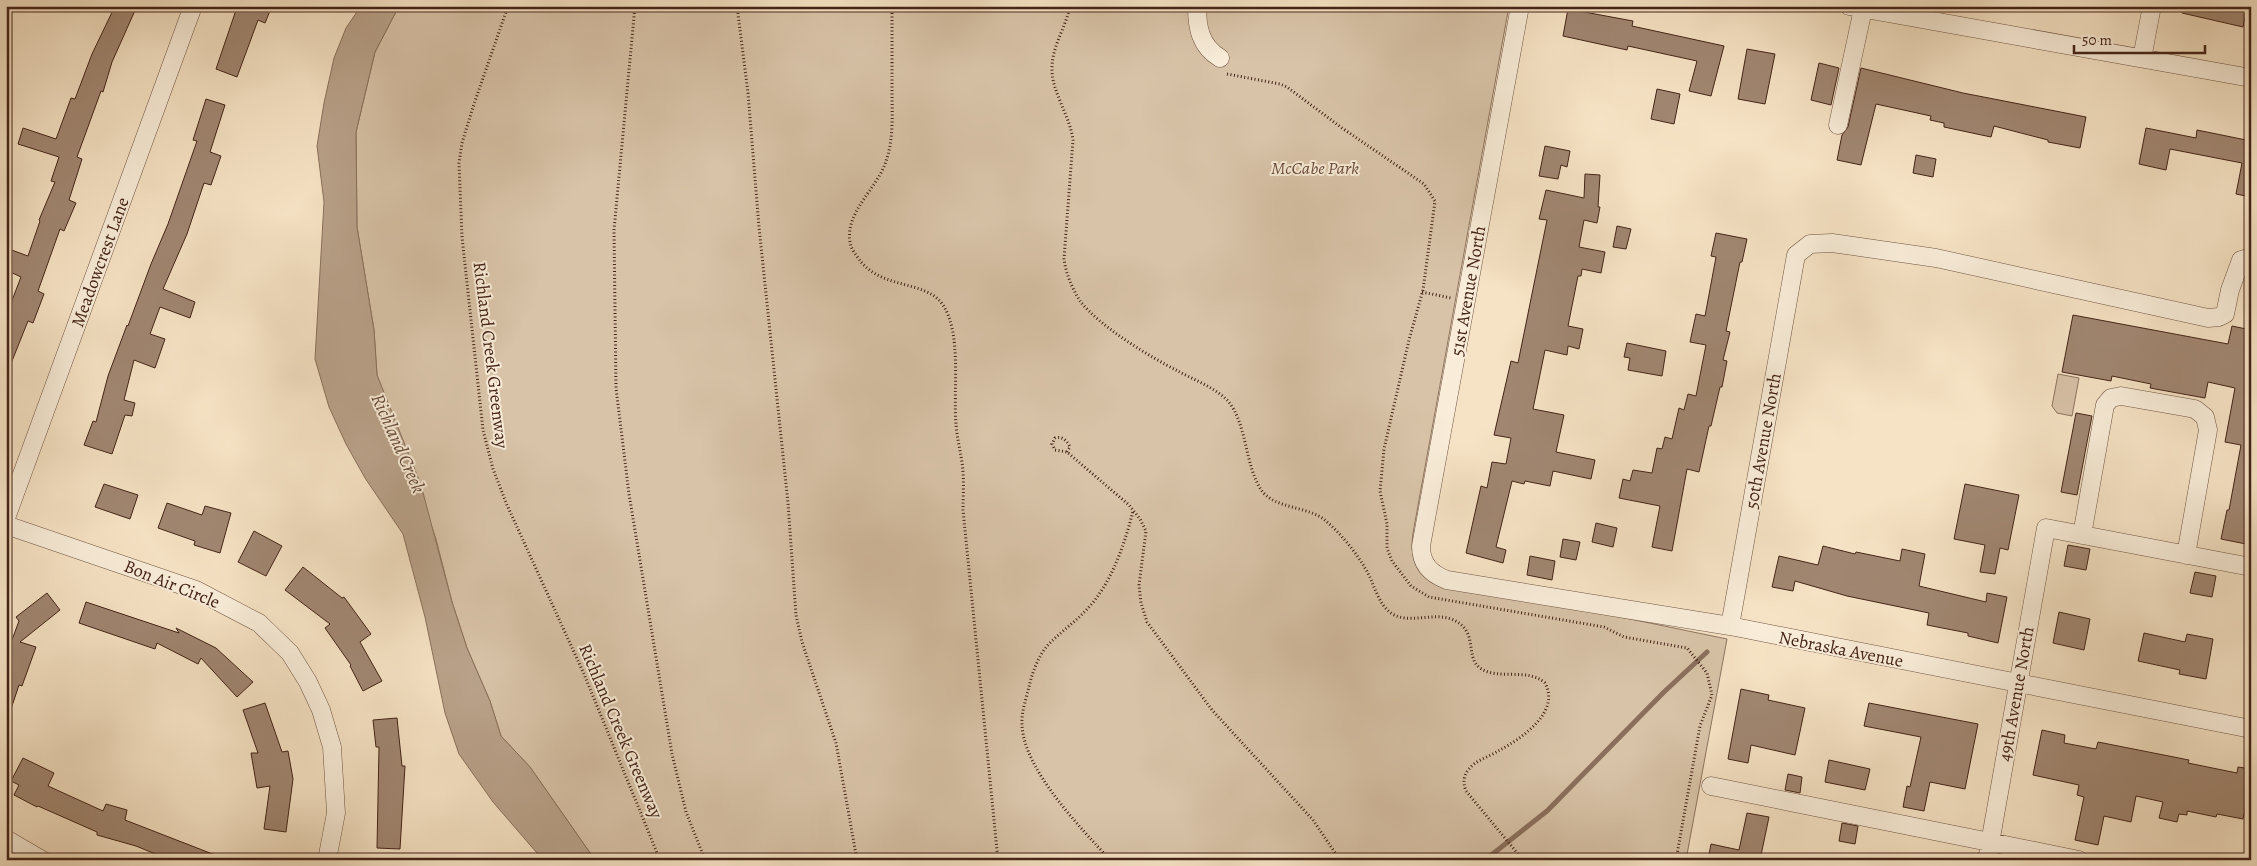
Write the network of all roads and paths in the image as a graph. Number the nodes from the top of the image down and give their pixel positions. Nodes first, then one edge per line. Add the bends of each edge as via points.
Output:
1 (194, 6) edge
2 (508, 6) edge
3 (635, 6) edge
4 (736, 6) edge
5 (892, 6) edge
6 (1070, 6) edge
7 (1197, 6) edge
8 (1520, 6) edge
9 (2152, 6) edge
10 (1853, 7) edge
11 (1220, 58) dead end
12 (2142, 58) junction
13 (2251, 78) edge
14 (1838, 125) dead end
15 (2251, 257) edge
16 (1422, 292) dead end
17 (1456, 299) dead end
18 (1067, 452) junction
19 (1133, 510) junction
20 (6, 518) edge
21 (6, 525) edge
22 (2082, 535) junction
23 (2186, 555) junction
24 (2251, 567) edge
25 (1432, 572) joint
26 (1730, 626) junction
27 (2017, 683) junction
28 (2251, 729) edge
29 (1710, 786) dead end
30 (6, 839) edge
31 (1991, 841) junction
32 (42, 860) edge
33 (328, 860) edge
34 (660, 860) edge
35 (705, 860) edge
36 (857, 860) edge
37 (998, 860) edge
38 (1110, 860) edge
39 (1340, 860) edge
40 (1523, 860) edge
41 (1987, 860) edge
42 (2079, 860) edge

1 - 20 street, Meadowcrest Lane
2 - 34 path, Richland Creek Greenway via 468,125 459,162 462,237 484,430 506,505 584,674
3 - 35 path via 614,230 616,388 629,494 672,754 686,812
4 - 36 path via 748,93 796,615 836,743
5 - 37 path via 890,141 885,165 853,222 850,243 869,271 886,281 915,287 932,296 942,304 952,324 956,422 963,472 962,510
6 - 40 path via 1052,71 1073,140 1064,259 1077,295 1087,309 1107,326 1227,400 1264,493 1278,502 1308,510 1327,522 1364,566 1381,602 1390,612 1405,618 1434,616 1451,619 1462,625 1468,634 1473,658 1480,667 1491,672 1535,676 1545,682 1550,698 1542,717 1515,741 1472,765 1464,777 1466,791
7 - 11 street via 1197,23 1203,41
8 - 25 street, 51st Avenue North via 1421,546 1423,560
9 - 12 street
10 - 12 street
10 - 14 street
12 - 13 street
15 - 26 street, 50th Avenue North via 2241,260 2225,314 2208,318 1936,258 1832,243 1810,244 1796,255
16 - 17 path
18 - 18 path via 1068,442 1055,438 1053,448
18 - 19 path
19 - 38 path via 1127,535 1105,584 1090,607 1046,646 1039,659 1032,675 1022,724 1025,745 1037,771
19 - 39 path via 1146,531 1139,585 1147,622 1212,710 1313,820
21 - 33 street, Bon Air Circle via 196,590 259,623 290,653 314,696 332,747 336,813
22 - 23 street
22 - 23 street via 2105,405 2111,398 2121,396 2195,409 2206,417 2208,430
22 - 27 street, 49th Avenue North via 2046,528
23 - 24 street
25 - 26 street, Nebraska Avenue via 1447,580 1468,584
26 - 27 street, Nebraska Avenue
27 - 28 street, Nebraska Avenue
27 - 31 street, 49th Avenue North
29 - 31 street
30 - 32 street
31 - 41 street, 49th Avenue North
31 - 42 street

